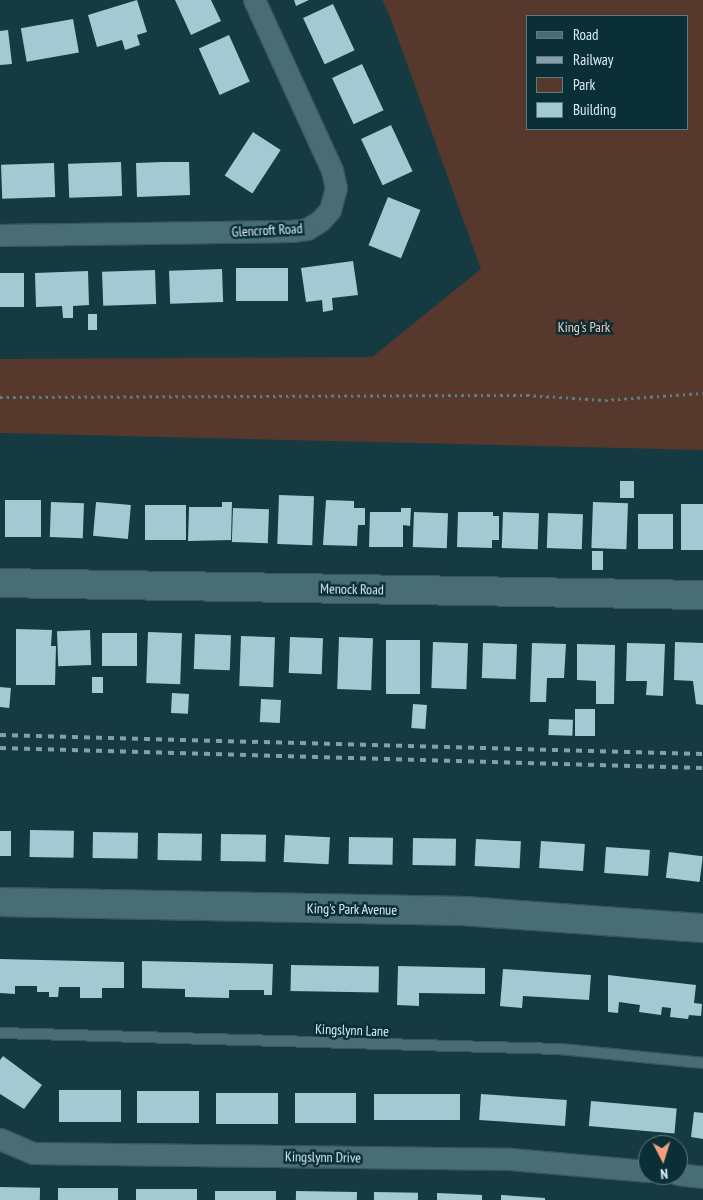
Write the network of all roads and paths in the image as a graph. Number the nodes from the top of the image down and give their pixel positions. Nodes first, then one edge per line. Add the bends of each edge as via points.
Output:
1 (254, 0) edge
2 (0, 235) edge
3 (703, 393) edge
4 (0, 397) edge
5 (0, 583) edge
6 (703, 595) edge
7 (0, 902) edge
8 (703, 928) edge
9 (0, 1033) edge
10 (703, 1063) edge
11 (0, 1139) edge
12 (638, 1170) edge
13 (688, 1175) edge
14 (703, 1177) edge

1 - 2 street, Glencroft Road via 332,170 336,188 330,210 320,221 308,229 291,231
3 - 4 path via 605,400 527,396
5 - 6 street, Menock Road
7 - 8 street, King's Park Avenue via 464,912
9 - 10 lane, Kingslynn Lane via 560,1049
11 - 12 street, Kingslynn Drive via 33,1153 510,1159
13 - 14 street

